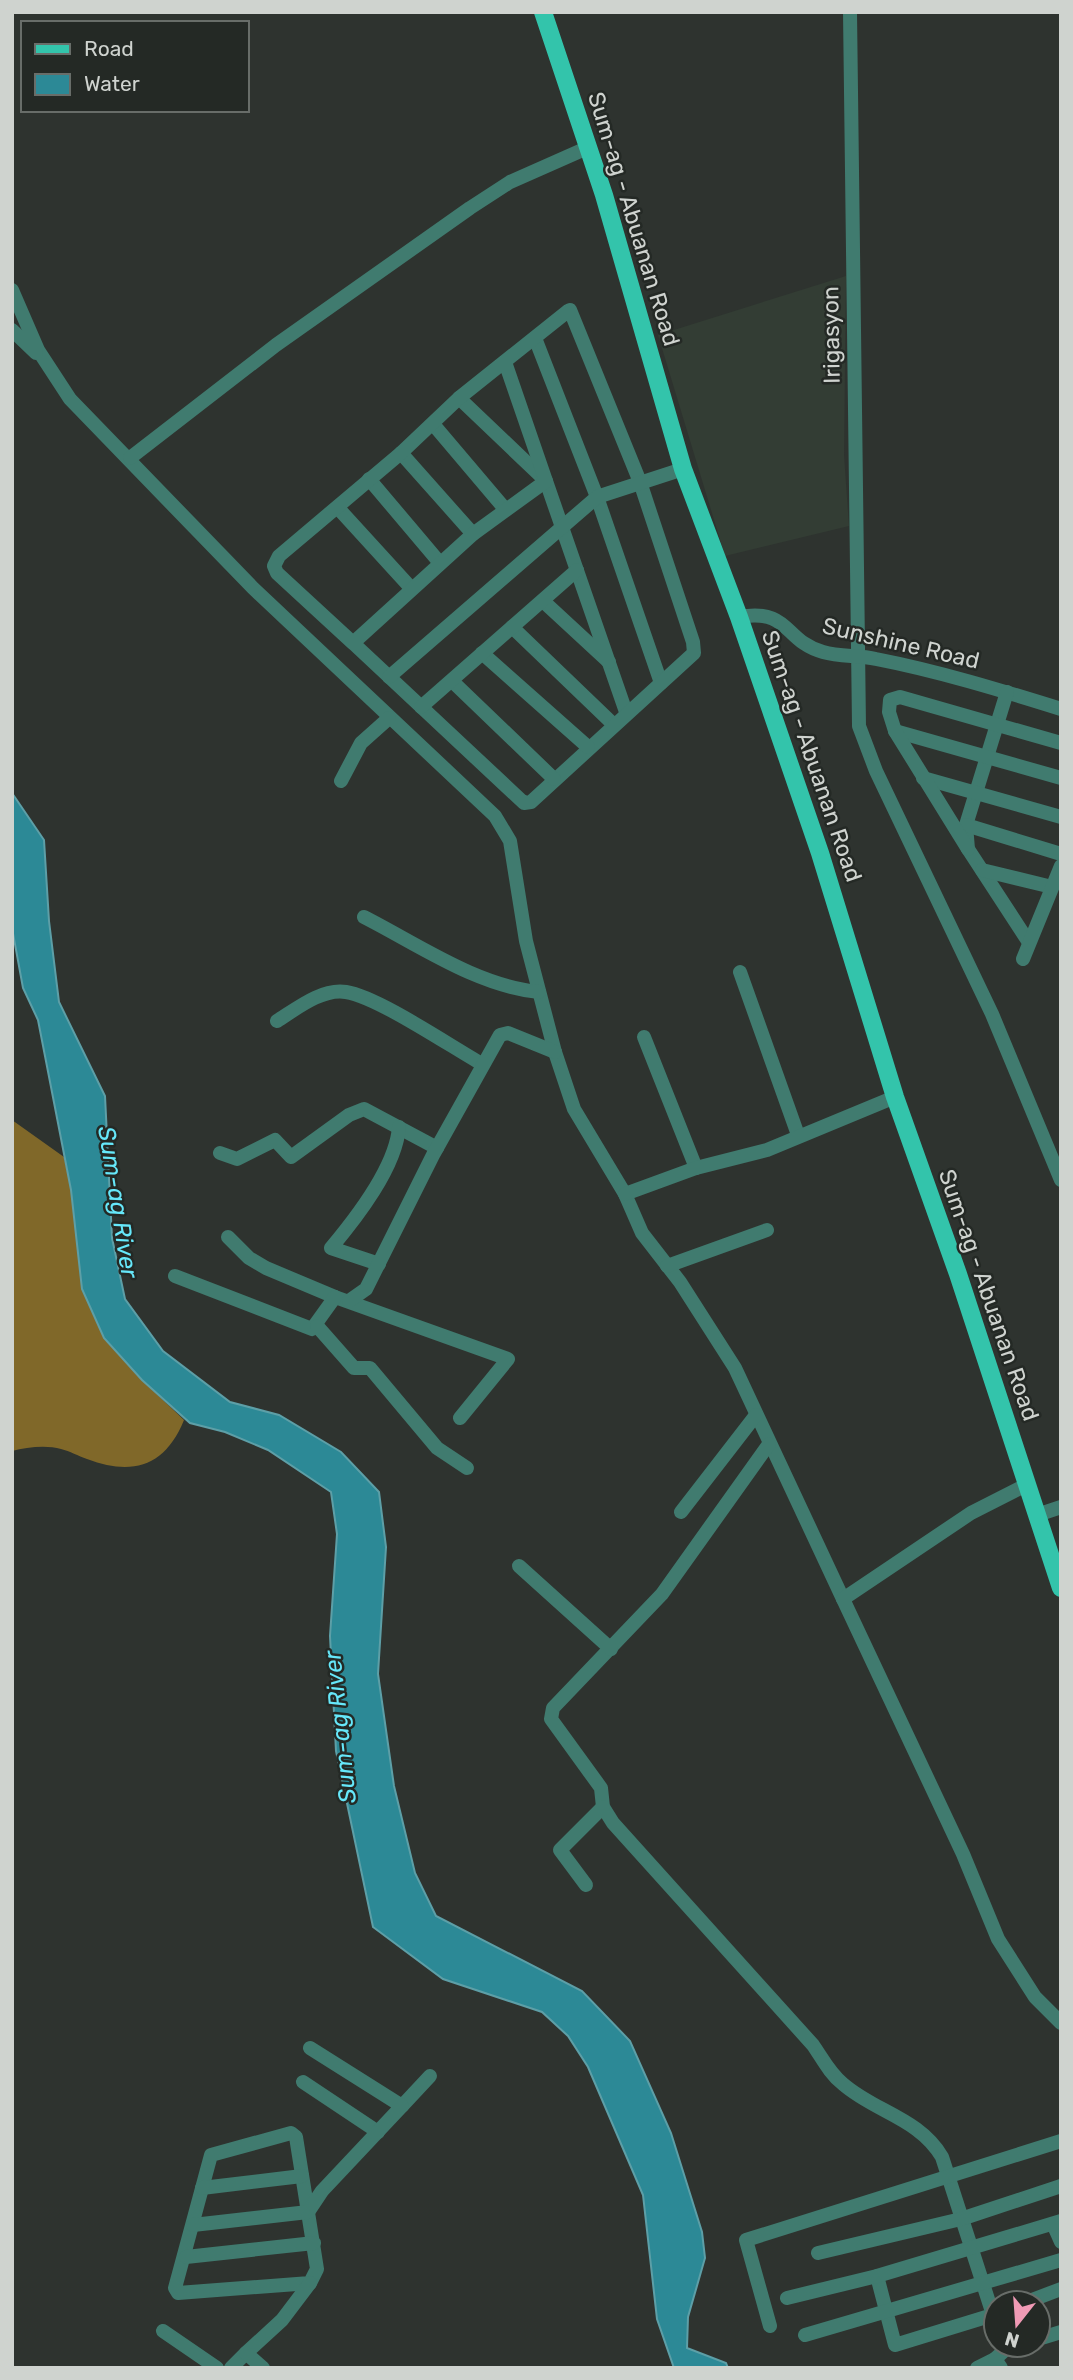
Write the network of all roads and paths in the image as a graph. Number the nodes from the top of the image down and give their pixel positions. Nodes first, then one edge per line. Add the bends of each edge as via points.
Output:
1 (543, 12) edge
2 (850, 12) edge
3 (587, 148) junction
4 (12, 290) edge
5 (12, 330) edge
6 (535, 338) junction
7 (43, 360) junction
8 (505, 362) junction
9 (459, 398) junction
10 (433, 424) junction
11 (401, 453) junction
12 (130, 458) junction
13 (683, 469) junction
14 (369, 479) junction
15 (546, 481) junction
16 (640, 482) junction
17 (597, 497) junction
18 (338, 508) junction
19 (505, 509) junction
20 (562, 525) junction
21 (473, 534) junction
22 (440, 564) junction
23 (577, 570) junction
24 (411, 588) junction
25 (543, 601) junction
26 (739, 617) junction
27 (512, 627) junction
28 (353, 643) junction
29 (482, 653) junction
30 (860, 657) junction
31 (610, 663) junction
32 (389, 677) junction
33 (452, 681) junction
34 (661, 683) junction
35 (1007, 692) junction
36 (421, 707) junction
37 (1061, 709) edge
38 (626, 712) junction
39 (389, 718) junction
40 (613, 724) junction
41 (997, 725) junction
42 (895, 731) junction
43 (1061, 743) edge
44 (588, 747) junction
45 (987, 758) junction
46 (923, 778) junction
47 (1061, 778) edge
48 (554, 779) junction
49 (341, 781) dead end
50 (976, 792) junction
51 (1061, 817) edge
52 (967, 825) junction
53 (968, 849) junction
54 (1061, 855) edge
55 (1061, 866) edge
56 (982, 870) junction
57 (1052, 887) junction
58 (364, 917) dead end
59 (1028, 941) junction
60 (1023, 959) dead end
61 (740, 972) dead end
62 (539, 992) junction
63 (277, 1021) dead end
64 (644, 1037) dead end
65 (555, 1052) junction
66 (482, 1064) junction
67 (895, 1097) junction
68 (399, 1127) junction
69 (798, 1135) junction
70 (437, 1148) junction
71 (220, 1153) dead end
72 (696, 1168) junction
73 (1061, 1180) edge
74 (625, 1194) junction
75 (767, 1230) dead end
76 (228, 1237) dead end
77 (379, 1264) junction
78 (667, 1266) junction
79 (175, 1276) dead end
80 (342, 1299) junction
81 (317, 1326) junction
82 (756, 1415) junction
83 (460, 1418) dead end
84 (769, 1444) junction
85 (467, 1468) dead end
86 (1026, 1485) junction
87 (1061, 1507) edge
88 (681, 1512) dead end
89 (1037, 1515) junction
90 (519, 1566) dead end
91 (1061, 1588) edge
92 (843, 1599) junction
93 (611, 1649) junction
94 (603, 1807) junction
95 (586, 1885) dead end
96 (1061, 2023) edge
97 (310, 2048) dead end
98 (430, 2076) dead end
99 (303, 2082) dead end
100 (402, 2106) junction
101 (378, 2132) junction
102 (1061, 2141) edge
103 (302, 2176) junction
104 (948, 2179) junction
105 (1061, 2186) edge
106 (202, 2188) junction
107 (308, 2212) junction
108 (961, 2219) junction
109 (1057, 2223) edge
110 (192, 2225) junction
111 (1061, 2242) edge
112 (314, 2243) junction
113 (970, 2249) junction
114 (818, 2253) dead end
115 (186, 2258) junction
116 (1061, 2260) edge
117 (877, 2276) junction
118 (310, 2283) junction
119 (983, 2284) junction
120 (985, 2289) edge
121 (787, 2298) dead end
122 (885, 2313) junction
123 (982, 2321) edge
124 (770, 2326) dead end
125 (163, 2331) dead end
126 (805, 2335) dead end
127 (246, 2353) junction
128 (994, 2359) edge
129 (217, 2368) edge
130 (231, 2368) edge
131 (263, 2368) edge
132 (977, 2368) edge

1 - 3 main road, Sum-ag - Abuanan Road
2 - 30 street, Irigasyon
3 - 12 street via 510,182 470,208 276,345
3 - 13 main road, Sum-ag - Abuanan Road
4 - 7 street
5 - 7 street
6 - 8 street
6 - 16 street via 568,310 572,312
6 - 17 street
7 - 12 street via 70,399
8 - 9 street
8 - 15 street
9 - 10 street
9 - 15 street
10 - 11 street
10 - 19 street
11 - 14 street
11 - 21 street
12 - 39 street via 202,536
13 - 16 street
13 - 26 main road, Sum-ag - Abuanan Road
14 - 18 street
14 - 22 street
15 - 19 street
15 - 20 street
16 - 17 street
16 - 34 street via 693,642 694,653
17 - 20 street
17 - 34 street
18 - 24 street
18 - 28 street via 279,556 274,566
19 - 21 street
20 - 23 street
20 - 32 street
21 - 22 street
22 - 24 street
23 - 25 street
23 - 31 street
24 - 28 street
25 - 27 street
25 - 31 street
26 - 30 street, Sunshine Road via 774,617 811,648
26 - 67 main road, Sum-ag - Abuanan Road via 820,853
27 - 29 street
27 - 40 street
28 - 32 street
29 - 33 street
29 - 44 street
30 - 35 street, Sunshine Road
30 - 73 street, Irigasyon via 859,726 876,771 992,1014
31 - 38 street
32 - 36 street
33 - 36 street
33 - 48 street
34 - 38 street
35 - 37 street, Sunshine Road
35 - 41 street
36 - 48 street via 524,803 531,802
38 - 40 street
39 - 49 street via 361,743
39 - 62 street via 495,816 510,841
40 - 44 street
41 - 42 street via 893,698 889,712
41 - 43 street
41 - 45 street
42 - 45 street
42 - 46 street
44 - 48 street
45 - 47 street
45 - 50 street
46 - 50 street
46 - 53 street
50 - 51 street
50 - 52 street
52 - 53 street
52 - 54 street
53 - 56 street
55 - 57 street
56 - 57 street
56 - 59 street
57 - 59 street
58 - 62 street via 499,984
59 - 60 street
61 - 69 street
62 - 65 street
63 - 66 street via 316,997 345,991 376,1003
64 - 72 street
65 - 66 street via 504,1032
65 - 74 street via 578,1116
66 - 70 street
67 - 69 street
67 - 86 main road, Sum-ag - Abuanan Road
68 - 70 street
68 - 71 street via 360,1110 293,1156 275,1140 237,1159
68 - 77 street via 398,1140 363,1210 331,1248
69 - 72 street via 767,1150
70 - 77 street
72 - 74 street
74 - 78 street via 642,1233
75 - 78 street
76 - 80 street via 256,1263
77 - 80 street via 366,1289
78 - 82 street via 735,1368
79 - 81 street via 312,1329
80 - 81 street
80 - 83 street via 508,1359
81 - 85 street via 354,1368 370,1367 437,1448
82 - 84 street
82 - 88 street
84 - 92 street
84 - 93 street via 662,1594
86 - 89 main road, Sum-ag - Abuanan Road
86 - 92 street via 971,1513
87 - 89 street
89 - 91 main road, Sum-ag - Abuanan Road
90 - 93 street
92 - 96 street via 1003,1948 1035,1997
93 - 94 street via 551,1713 601,1788
94 - 95 street via 560,1850
94 - 104 street via 843,2085 933,2142
97 - 100 street
98 - 100 street
99 - 101 street
100 - 101 street
101 - 107 street
102 - 104 street
103 - 106 street
103 - 106 street via 296,2137 291,2133 213,2153
103 - 107 street
104 - 108 street
104 - 124 street via 746,2240
105 - 108 street
106 - 110 street
107 - 110 street
107 - 112 street
108 - 113 street
108 - 114 street
109 - 111 street
109 - 113 street
110 - 115 street
112 - 115 street
112 - 118 street via 317,2269
113 - 117 street
113 - 119 street
115 - 118 street via 175,2287 178,2294
116 - 119 street
117 - 121 street
117 - 122 street
118 - 127 street via 282,2320
119 - 120 street
119 - 122 street
122 - 123 street via 895,2345
122 - 126 street
125 - 129 street
127 - 130 street
127 - 131 street
128 - 132 street

